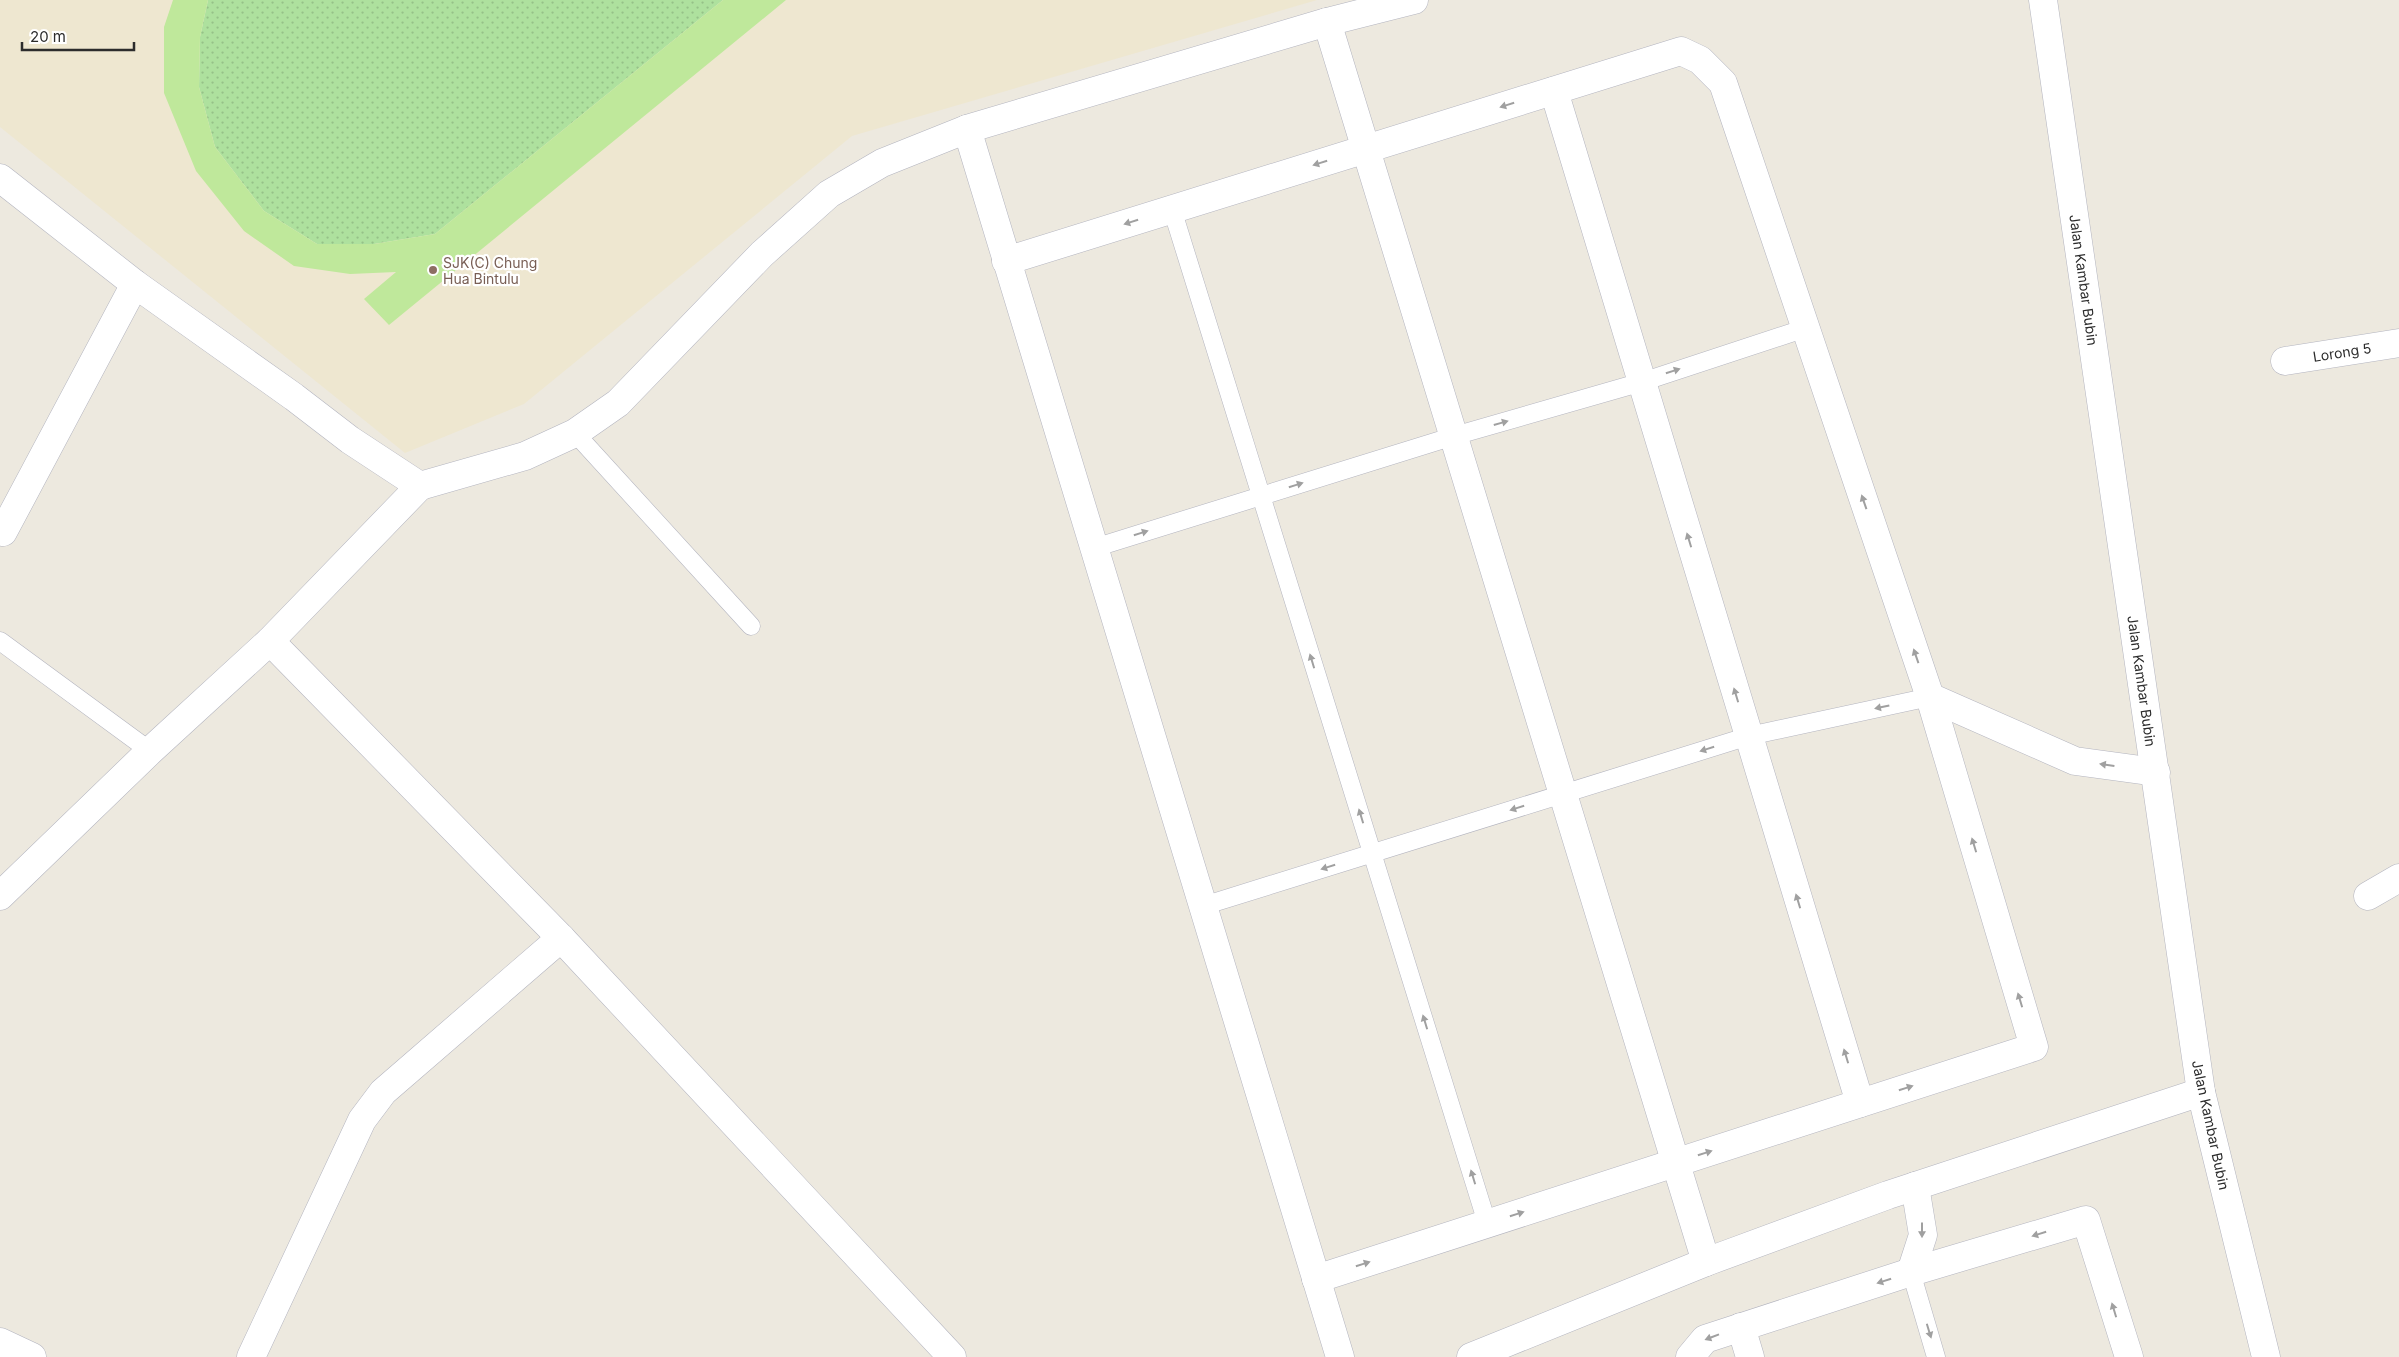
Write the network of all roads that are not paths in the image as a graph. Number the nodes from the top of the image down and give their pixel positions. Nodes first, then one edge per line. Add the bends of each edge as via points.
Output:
1 (1414, 0) edge
2 (2043, 0) edge
3 (1327, 22) junction
4 (1554, 91) junction
5 (967, 129) junction
6 (1366, 149) junction
7 (0, 178) edge
8 (1172, 209) junction
9 (1006, 261) junction
10 (135, 284) junction
11 (1806, 328) junction
12 (2399, 343) edge
13 (2285, 361) dead end
14 (1642, 382) junction
15 (575, 433) junction
16 (1454, 436) junction
17 (420, 486) junction
18 (1261, 496) junction
19 (4, 532) dead end
20 (1094, 548) junction
21 (751, 626) dead end
22 (0, 641) edge
23 (270, 641) junction
24 (1930, 696) junction
25 (1749, 736) junction
26 (150, 751) junction
27 (2156, 772) junction
28 (1563, 793) junction
29 (1372, 853) junction
30 (2399, 878) edge
31 (5, 882) edge
32 (2368, 896) dead end
33 (1203, 906) junction
34 (561, 938) junction
35 (2202, 1092) junction
36 (1860, 1103) junction
37 (1676, 1163) junction
38 (1915, 1186) junction
39 (1487, 1223) junction
40 (1706, 1262) junction
41 (1911, 1272) junction
42 (1316, 1278) junction
43 (1741, 1327) junction
44 (0, 1342) edge
45 (32, 1357) edge
46 (251, 1357) edge
47 (952, 1357) edge
48 (1340, 1357) edge
49 (1471, 1357) edge
50 (1690, 1357) edge
51 (1750, 1357) edge
52 (1936, 1357) edge
53 (2129, 1357) edge
54 (2266, 1357) edge

1 - 3 street
2 - 27 street, Jalan Kambar Bubin
3 - 5 street
3 - 6 street
4 -> 6 street
4 - 11 street via 1681,51 1700,60 1723,83
4 - 14 street
5 - 9 street
5 - 15 street via 882,163 829,194 762,254 618,403
6 -> 8 street
6 - 16 street
7 - 10 street
8 -> 9 street
8 - 18 lane
9 - 20 street
10 - 17 street via 350,440
10 - 19 street
14 -> 11 lane
24 -> 11 street
12 - 13 street, Lorong 5
16 -> 14 lane
25 -> 14 street
15 - 17 street via 525,456
15 - 21 lane
18 -> 16 lane
16 - 28 street
17 - 23 street
20 -> 18 lane
29 -> 18 lane
20 - 33 street
22 - 26 lane
23 - 26 street
23 - 34 street
24 -> 25 lane
27 -> 24 street via 2075,761
36 -> 24 street via 2034,1047
25 -> 28 lane
36 -> 25 street
26 - 31 street
27 - 35 street, Jalan Kambar Bubin
28 -> 29 lane
28 - 37 street
29 -> 33 lane
39 -> 29 lane
30 - 32 street
33 - 42 street
34 - 46 street via 383,1092 362,1120
34 - 47 street
35 - 38 street
35 - 54 street, Jalan Kambar Bubin
37 -> 36 street
39 -> 37 street
37 - 40 street
38 - 40 street
38 -> 41 street via 1923,1235
42 -> 39 street
40 - 49 street
41 -> 43 street
41 -> 52 lane
53 -> 41 street via 2086,1220
42 - 48 street
43 -> 50 street via 1705,1339
43 - 51 street
44 - 45 street

